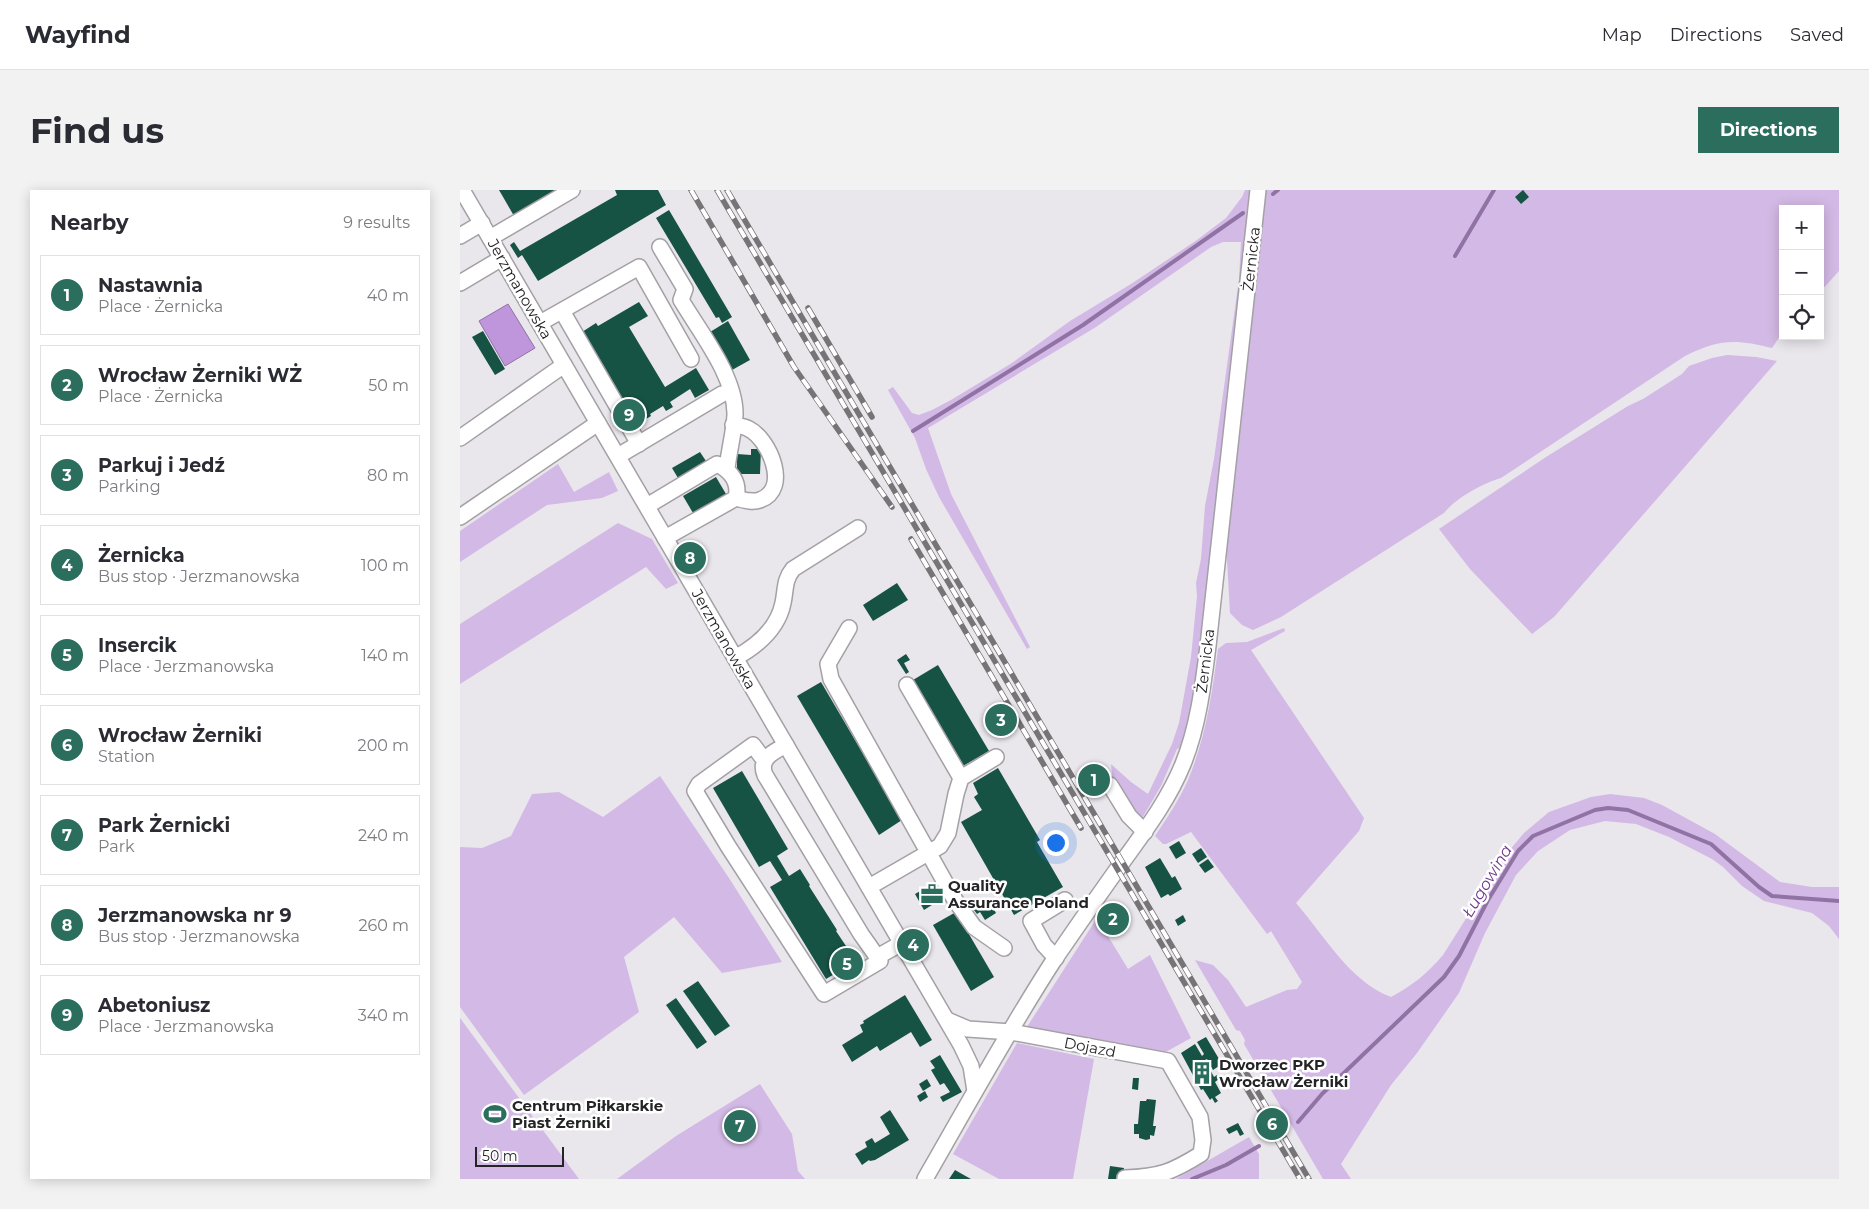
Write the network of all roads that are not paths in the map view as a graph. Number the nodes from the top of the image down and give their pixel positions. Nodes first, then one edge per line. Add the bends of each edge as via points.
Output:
1 (462, 190) edge
2 (572, 190) edge
3 (1258, 190) edge
4 (482, 223) junction
5 (460, 236) edge
6 (490, 238) junction
7 (660, 247) dead end
8 (502, 258) junction
9 (460, 283) edge
10 (562, 311) junction
11 (540, 323) junction
12 (691, 359) dead end
13 (564, 365) junction
14 (722, 394) dead end
15 (598, 423) junction
16 (733, 425) junction
17 (460, 438) edge
18 (639, 444) junction
19 (618, 456) junction
20 (726, 468) junction
21 (736, 498) junction
22 (646, 506) junction
23 (460, 517) edge
24 (858, 528) dead end
25 (665, 538) junction
26 (849, 628) dead end
27 (735, 658) junction
28 (907, 685) dead end
29 (786, 745) junction
30 (996, 757) dead end
31 (764, 760) junction
32 (961, 778) junction
33 (1110, 785) dead end
34 (1145, 832) junction
35 (928, 853) junction
36 (869, 887) junction
37 (1064, 900) dead end
38 (902, 943) junction
39 (1004, 948) dead end
40 (877, 957) junction
41 (1056, 958) junction
42 (947, 1020) junction
43 (1011, 1032) junction
44 (975, 1091) junction
45 (1125, 1178) edge
46 (926, 1179) edge

1 - 4 street, Jerzmanowska
2 - 6 street
3 - 34 street, Żernicka via 1198,713 1176,779
4 - 5 street
4 - 6 street, Jerzmanowska
6 - 8 street, Jerzmanowska
7 - 16 street via 685,288 681,300 727,376 733,393
8 - 9 street
8 - 11 street, Jerzmanowska
10 - 11 street
10 - 12 street via 639,267
10 - 18 street
11 - 13 street, Jerzmanowska
13 - 15 street, Jerzmanowska
13 - 17 street
14 - 18 street
15 - 19 street, Jerzmanowska
15 - 23 street
16 - 20 street
16 - 21 street via 748,428 759,437 776,475 773,490 760,500 750,502
18 - 19 street
19 - 22 street, Jerzmanowska
20 - 21 street via 737,484
20 - 22 street via 717,464
21 - 25 street
22 - 25 street, Jerzmanowska
24 - 27 street via 793,569 787,576 781,612 774,624 764,637
25 - 27 street, Jerzmanowska
26 - 35 street via 828,664 831,679
27 - 29 street, Jerzmanowska
28 - 32 street
29 - 31 street
29 - 36 street, Jerzmanowska
30 - 32 street
31 - 40 street via 765,774
31 - 40 street via 753,745 699,784 695,791 824,994 880,961
32 - 35 street via 948,833 940,846
33 - 34 street via 1129,816
34 - 41 street, Żernicka
35 - 36 street
35 - 39 street via 974,927
36 - 38 street, Jerzmanowska
37 - 41 street via 1031,921 1044,945
38 - 40 street
38 - 42 street, Jerzmanowska
41 - 43 street, Żernicka
42 - 43 street, Dojazd via 968,1029
42 - 44 street, Jerzmanowska via 971,1066
43 - 44 street, Żernicka
43 - 45 street, Dojazd via 1168,1062 1200,1116 1201,1154 1166,1173
44 - 46 street, Żernicka

